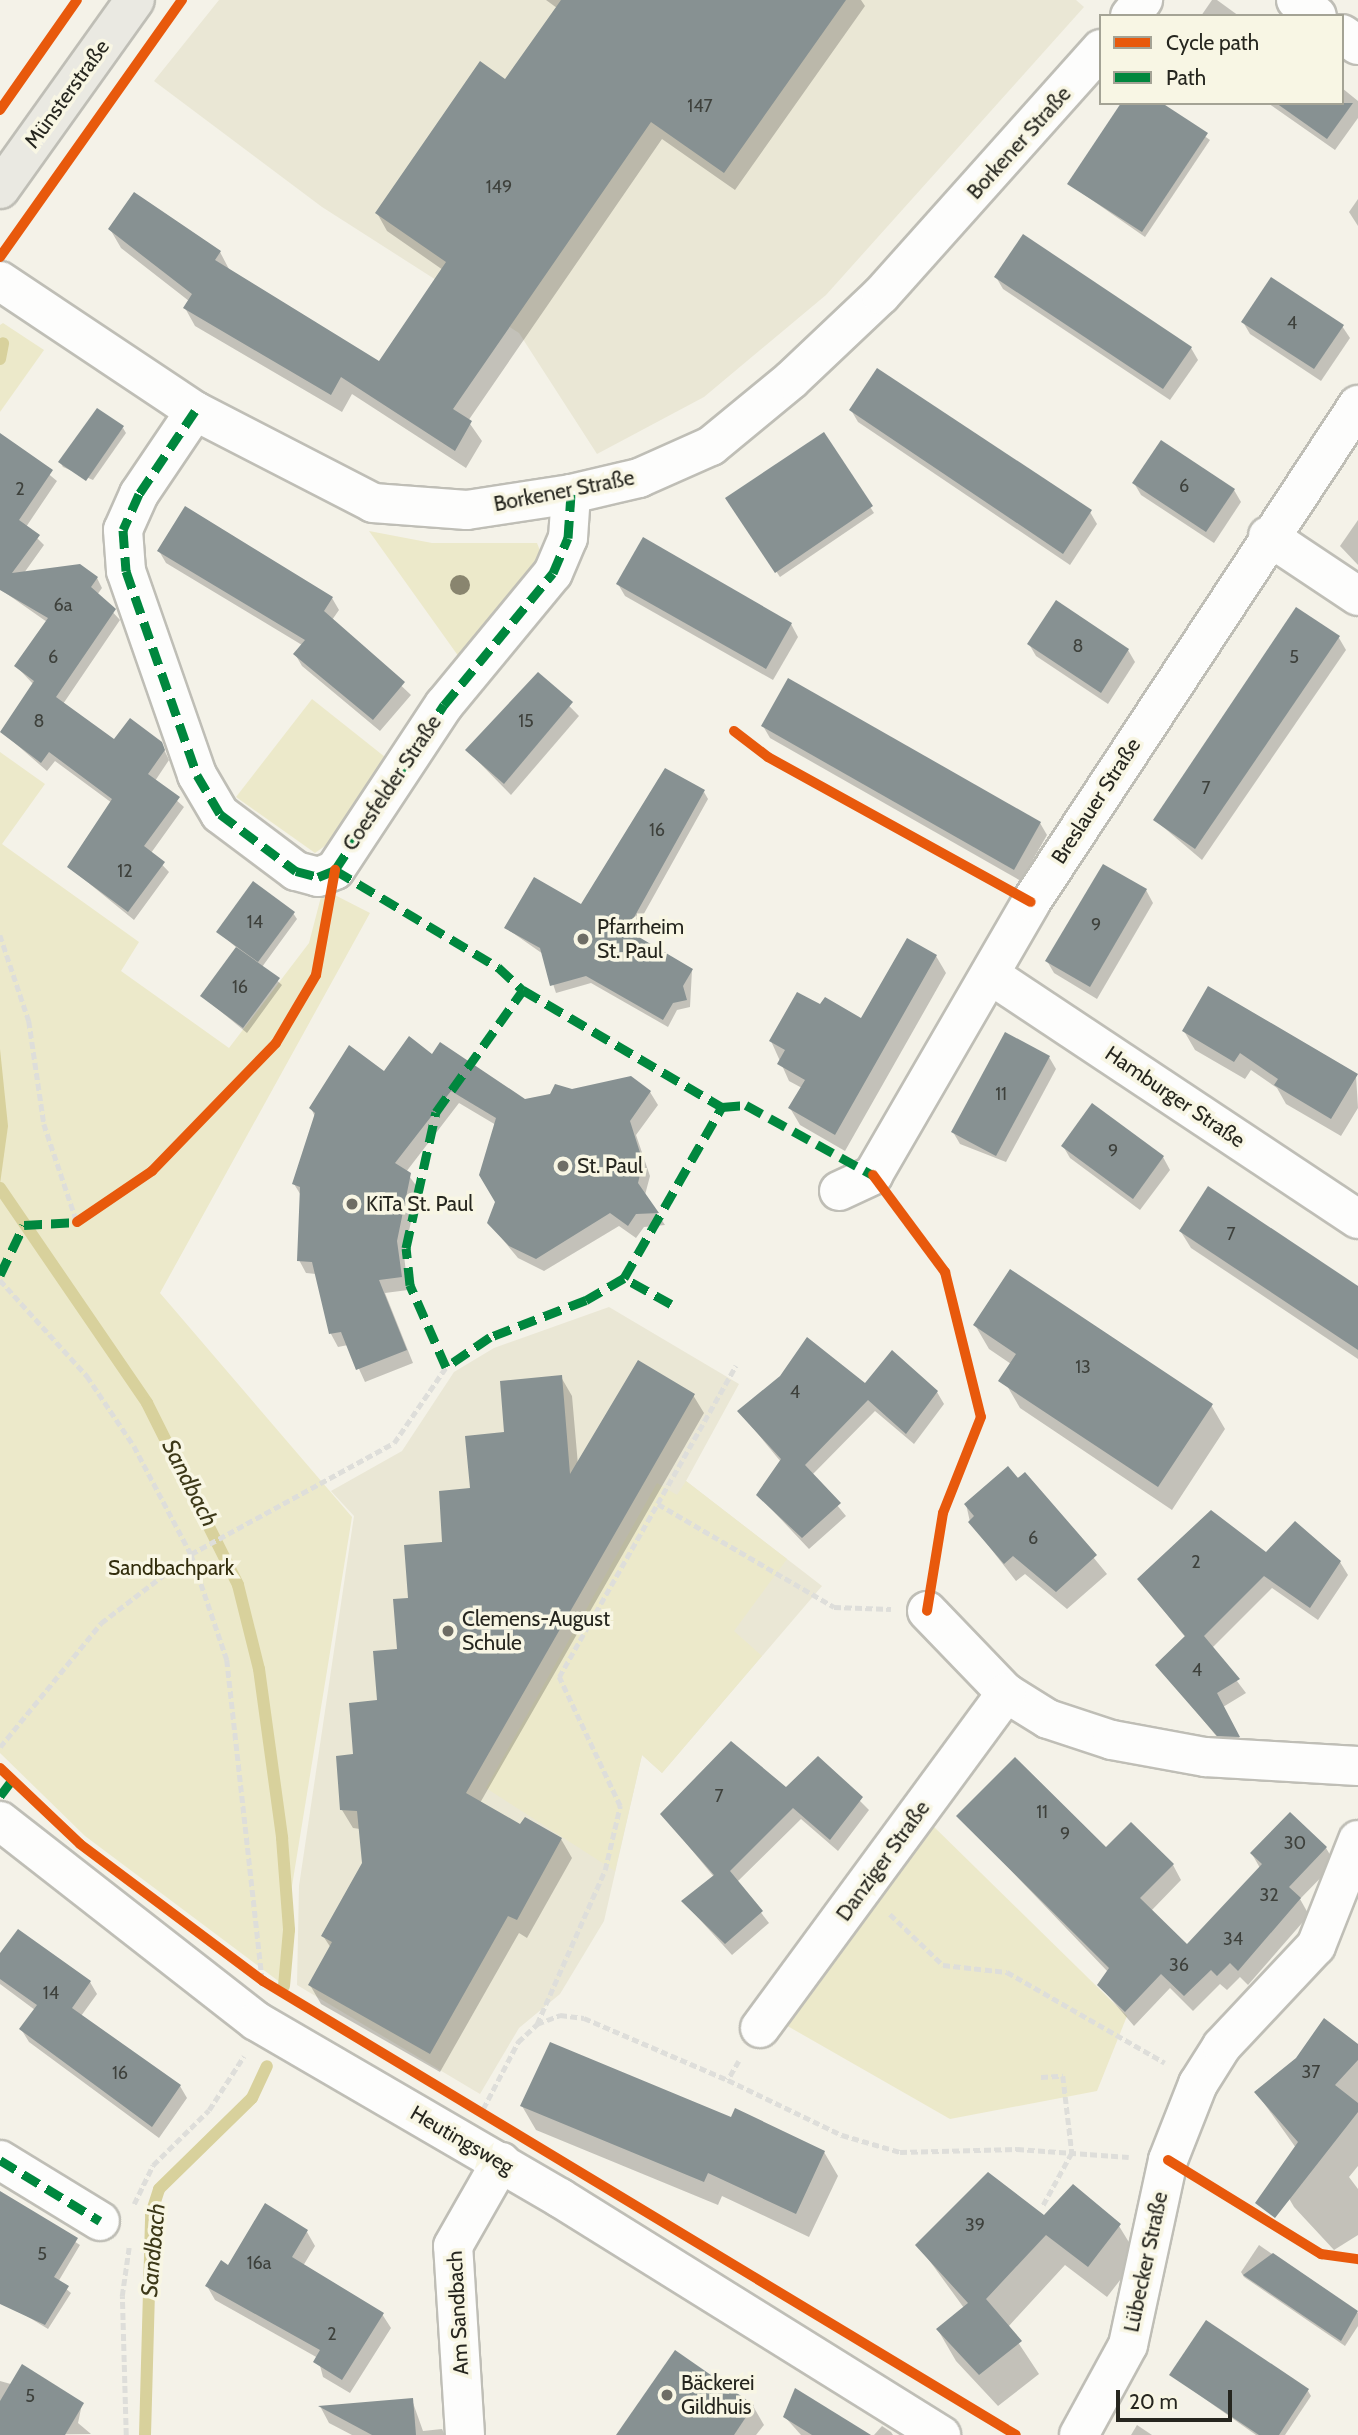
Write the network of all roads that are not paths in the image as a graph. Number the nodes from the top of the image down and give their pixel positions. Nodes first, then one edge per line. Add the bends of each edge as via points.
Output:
1 (135, 0) edge
2 (1143, 0) edge
3 (1296, 0) edge
4 (1132, 14) edge
5 (1314, 14) edge
6 (1099, 52) edge
7 (0, 189) edge
8 (0, 281) edge
9 (1358, 405) edge
10 (195, 411) junction
11 (571, 494) junction
12 (1268, 537) junction
13 (1358, 596) edge
14 (992, 975) junction
15 (839, 1191) dead end
16 (1358, 1219) edge
17 (927, 1611) road end
18 (1006, 1693) junction
19 (1358, 1766) edge
20 (0, 1821) edge
21 (1358, 1840) edge
22 (760, 2028) road end
23 (0, 2160) edge
24 (501, 2162) junction
25 (121, 2224) road end
26 (465, 2435) edge
27 (941, 2435) edge
28 (1079, 2435) edge

1 - 7 main road, Münsterstraße
2 - 4 street
3 - 5 street
6 - 11 street, Borkener Straße via 881,295 720,439 639,478
8 - 10 street, Borkener Straße
9 - 12 street, Breslauer Straße
10 - 11 street, Borkener Straße via 373,503 467,510
10 - 11 street, Coesfelder Straße via 139,494 123,530 126,571 197,775 220,814 285,863 318,877 335,870 443,705 553,573 568,538
12 - 13 street
12 - 14 street, Breslauer Straße via 1031,902
14 - 15 street, Breslauer Straße via 873,1175
14 - 16 street, Hamburger Straße
17 - 18 street
18 - 19 street via 1048,1719 1112,1740 1205,1757
18 - 22 street, Danziger Straße
20 - 24 street, Heutingsweg via 256,2021
21 - 28 street, Lübecker Straße via 1316,1946 1222,2046 1198,2084 1168,2160 1128,2345
23 - 25 street
24 - 26 street, Am Sandbach via 453,2246
24 - 27 street, Heutingsweg

